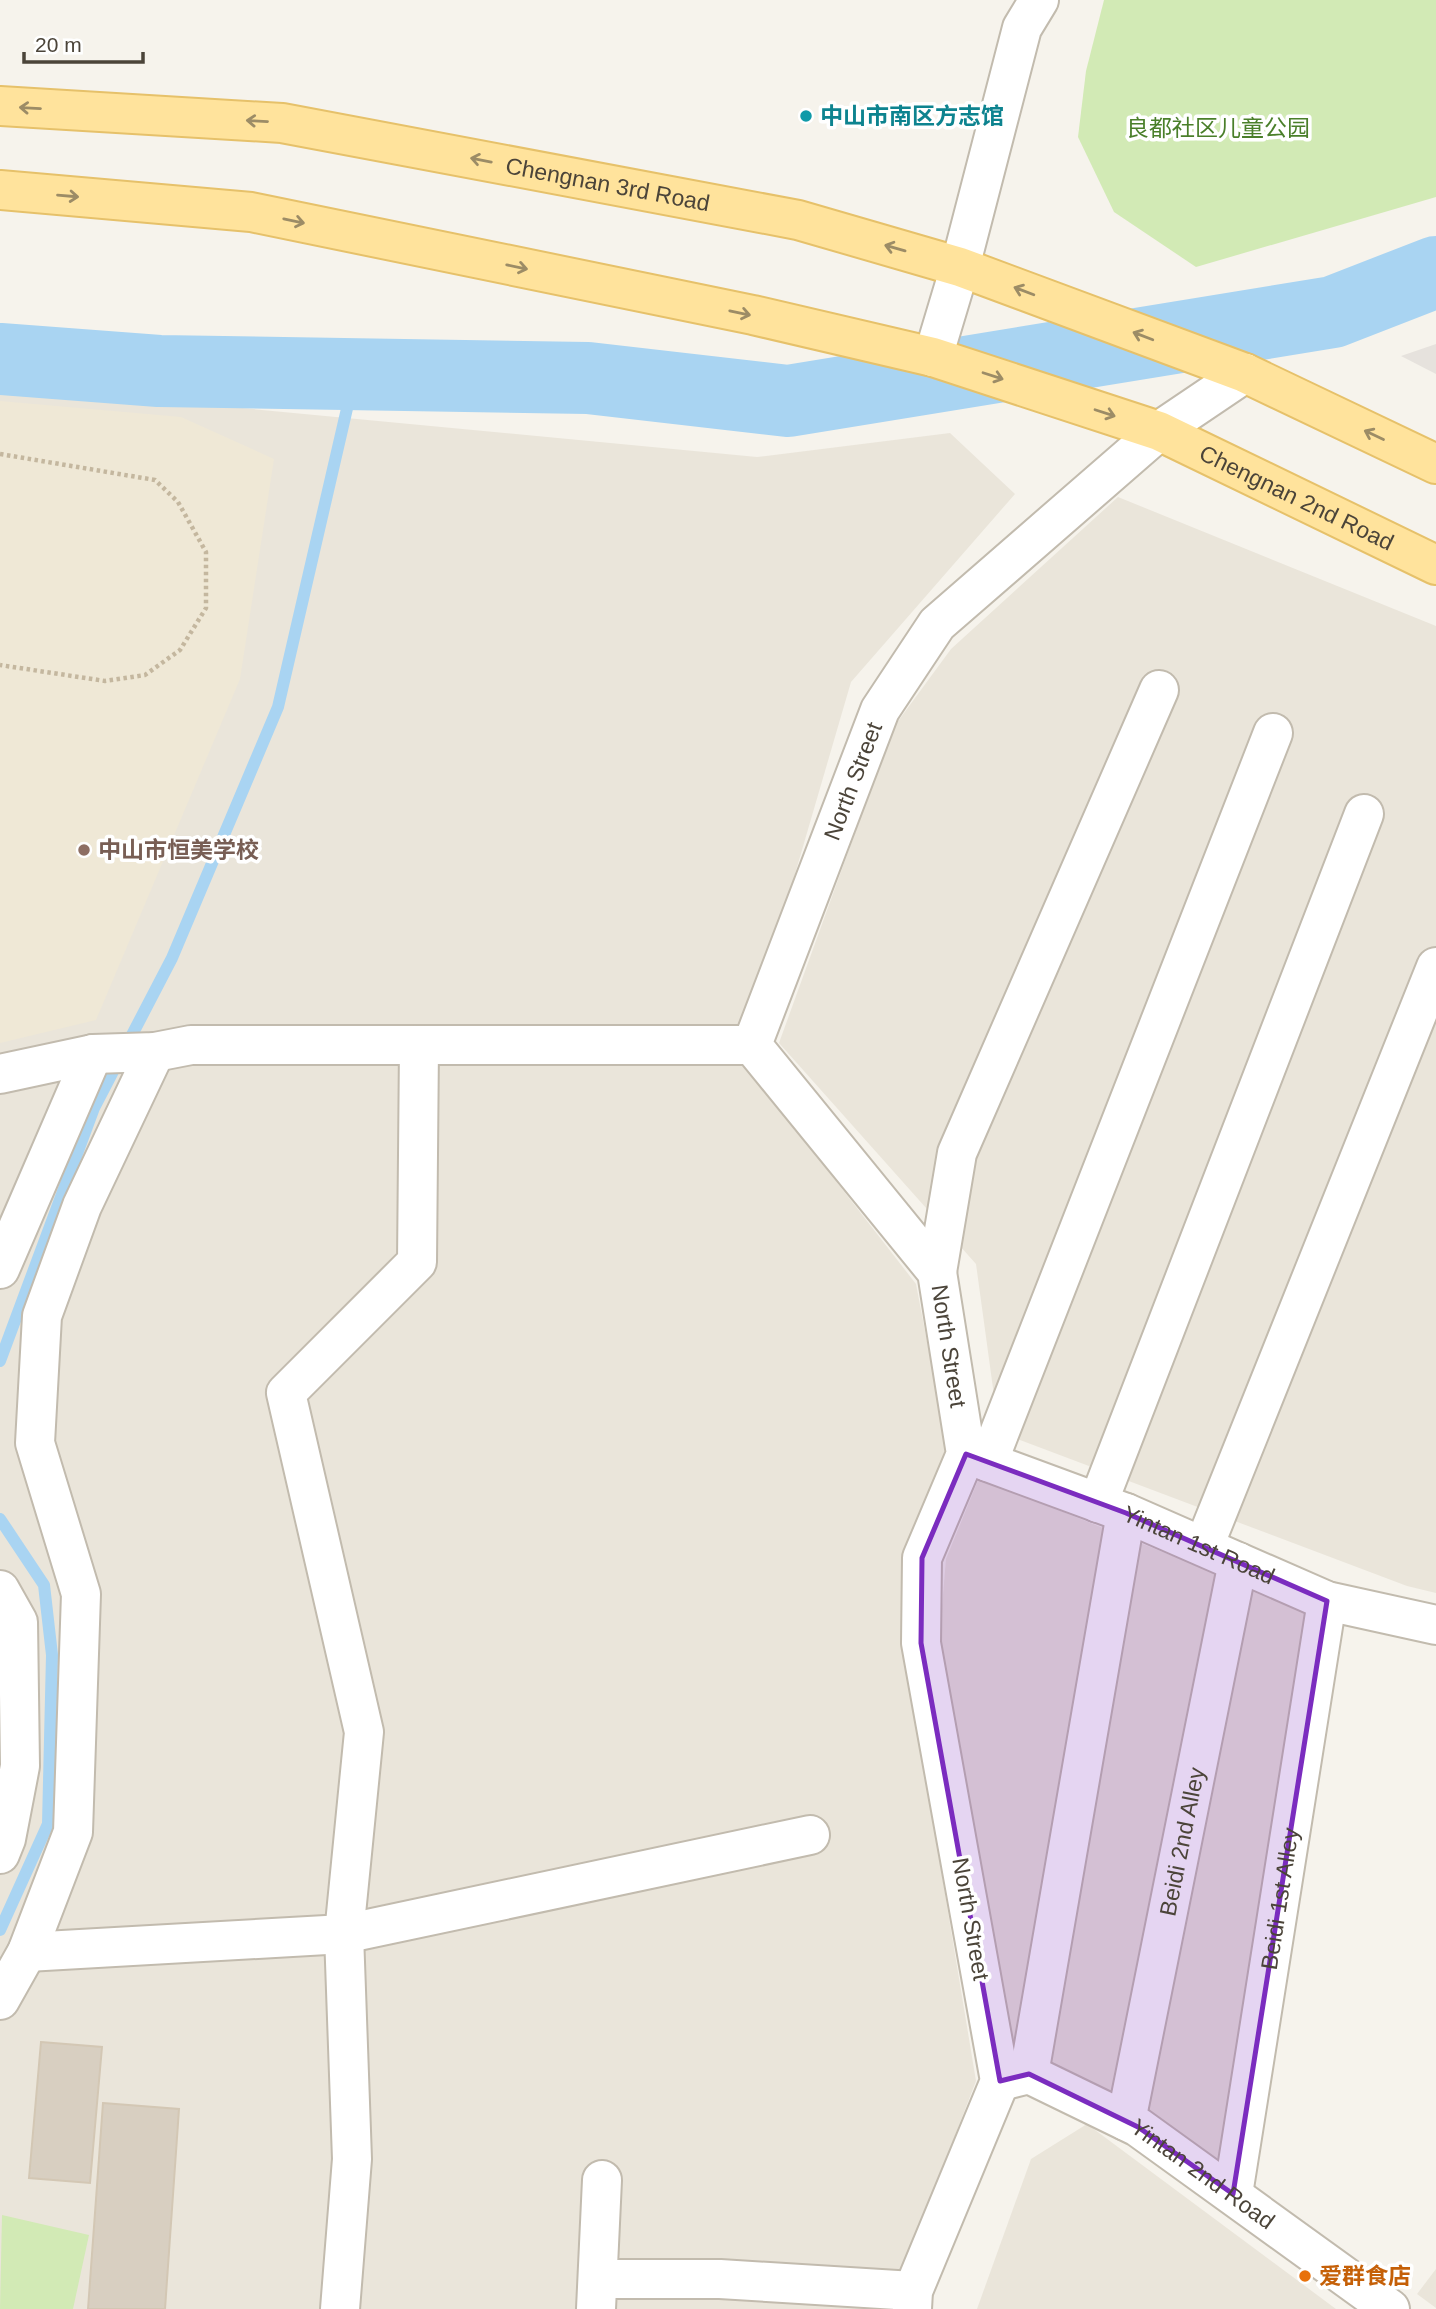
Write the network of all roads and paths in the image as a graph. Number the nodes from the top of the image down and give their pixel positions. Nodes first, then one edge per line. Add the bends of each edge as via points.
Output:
1 (1039, 0) edge
2 (0, 106) edge
3 (0, 190) edge
4 (960, 267) junction
5 (933, 356) junction
6 (1245, 373) junction
7 (1159, 431) junction
8 (0, 454) edge
9 (1436, 464) edge
10 (1436, 565) edge
11 (0, 665) edge
12 (1159, 691) dead end
13 (1273, 733) dead end
14 (1364, 814) dead end
15 (1436, 967) edge
16 (751, 1045) junction
17 (419, 1046) junction
18 (155, 1052) junction
19 (93, 1054) junction
20 (0, 1074) edge
21 (0, 1269) edge
22 (937, 1272) junction
23 (977, 1458) junction
24 (1112, 1508) junction
25 (1204, 1546) junction
26 (1238, 1562) junction
27 (0, 1590) edge
28 (1327, 1601) junction
29 (1436, 1625) edge
30 (810, 1835) dead end
31 (2, 1843) edge
32 (344, 1934) junction
33 (27, 1952) junction
34 (0, 2000) edge
35 (1014, 2078) junction
36 (1126, 2121) junction
37 (601, 2180) dead end
38 (1233, 2194) junction
39 (597, 2294) edge
40 (721, 2294) edge
41 (913, 2300) edge
42 (340, 2309) edge
43 (1390, 2309) edge

1 - 4 street via 1022,28
4 -> 2 main road, Chengnan 3rd Road via 798,220 282,122
3 -> 5 main road via 251,212
4 - 5 street
6 -> 4 main road, Chengnan 3rd Road
5 -> 7 main road
6 - 7 street, North Street
9 -> 6 main road
7 - 10 main road, Chengnan 2nd Road
7 - 16 street, North Street via 937,624 915,656 880,710
8 - 11 path via 155,480 178,502 206,552 206,608 180,650 145,675 105,681
12 - 22 street via 957,1153
13 - 23 street
14 - 24 street
15 - 25 street
16 - 17 street
16 - 22 street, North Street
17 - 18 street via 191,1045
17 - 32 street via 417,1262 286,1393 364,1732
18 - 19 street
18 - 33 street via 82,1206 42,1317 34,1443 81,1594 73,1832
19 - 20 street
19 - 21 street
22 - 23 street, North Street
23 - 24 street, Yintan 1st Road
23 - 35 street, North Street via 922,1558 921,1643
24 - 25 street, Yintan 1st Road
24 - 35 street
25 - 26 street, Yintan 1st Road
26 - 28 street, Yintan 1st Road
26 - 36 street, Beidi 2nd Alley
27 - 31 street via 18,1622 20,1766
28 - 29 street, Yintan 1st Road
28 - 38 street, Beidi 1st Alley
30 - 32 street
32 - 33 street
32 - 42 street via 352,2160
33 - 34 street
35 - 36 street, Yintan 2nd Road
35 - 41 street
36 - 38 street, Yintan 2nd Road
37 - 39 street
38 - 43 street, Yintan 2nd Road
39 - 40 street
40 - 41 street

